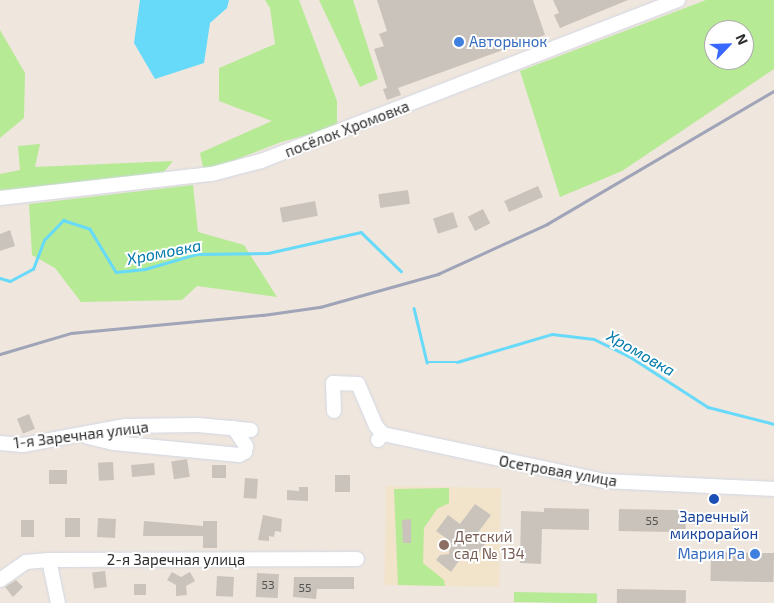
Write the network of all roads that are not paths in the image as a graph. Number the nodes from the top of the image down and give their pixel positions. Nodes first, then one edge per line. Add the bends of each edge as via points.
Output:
1 (678, 0) edge
2 (0, 198) edge
3 (334, 411) dead end
4 (234, 428) junction
5 (251, 430) dead end
6 (82, 435) junction
7 (0, 443) edge
8 (774, 488) edge
9 (357, 559) dead end
10 (50, 560) junction
11 (0, 580) edge
12 (58, 603) edge

1 - 2 street, посёлок Хромовка via 261,161 212,174
3 - 8 street, Осетровая улица via 333,383 358,384 381,437 605,481
4 - 5 street, 1-я Заречная улица
4 - 6 street, 1-я Заречная улица via 125,426
4 - 6 street via 246,446 245,452 239,455 114,442
6 - 7 street, 1-я Заречная улица via 23,445
9 - 10 street, 2-я Заречная улица
10 - 11 street, 2-я Заречная улица via 26,562
10 - 12 street

